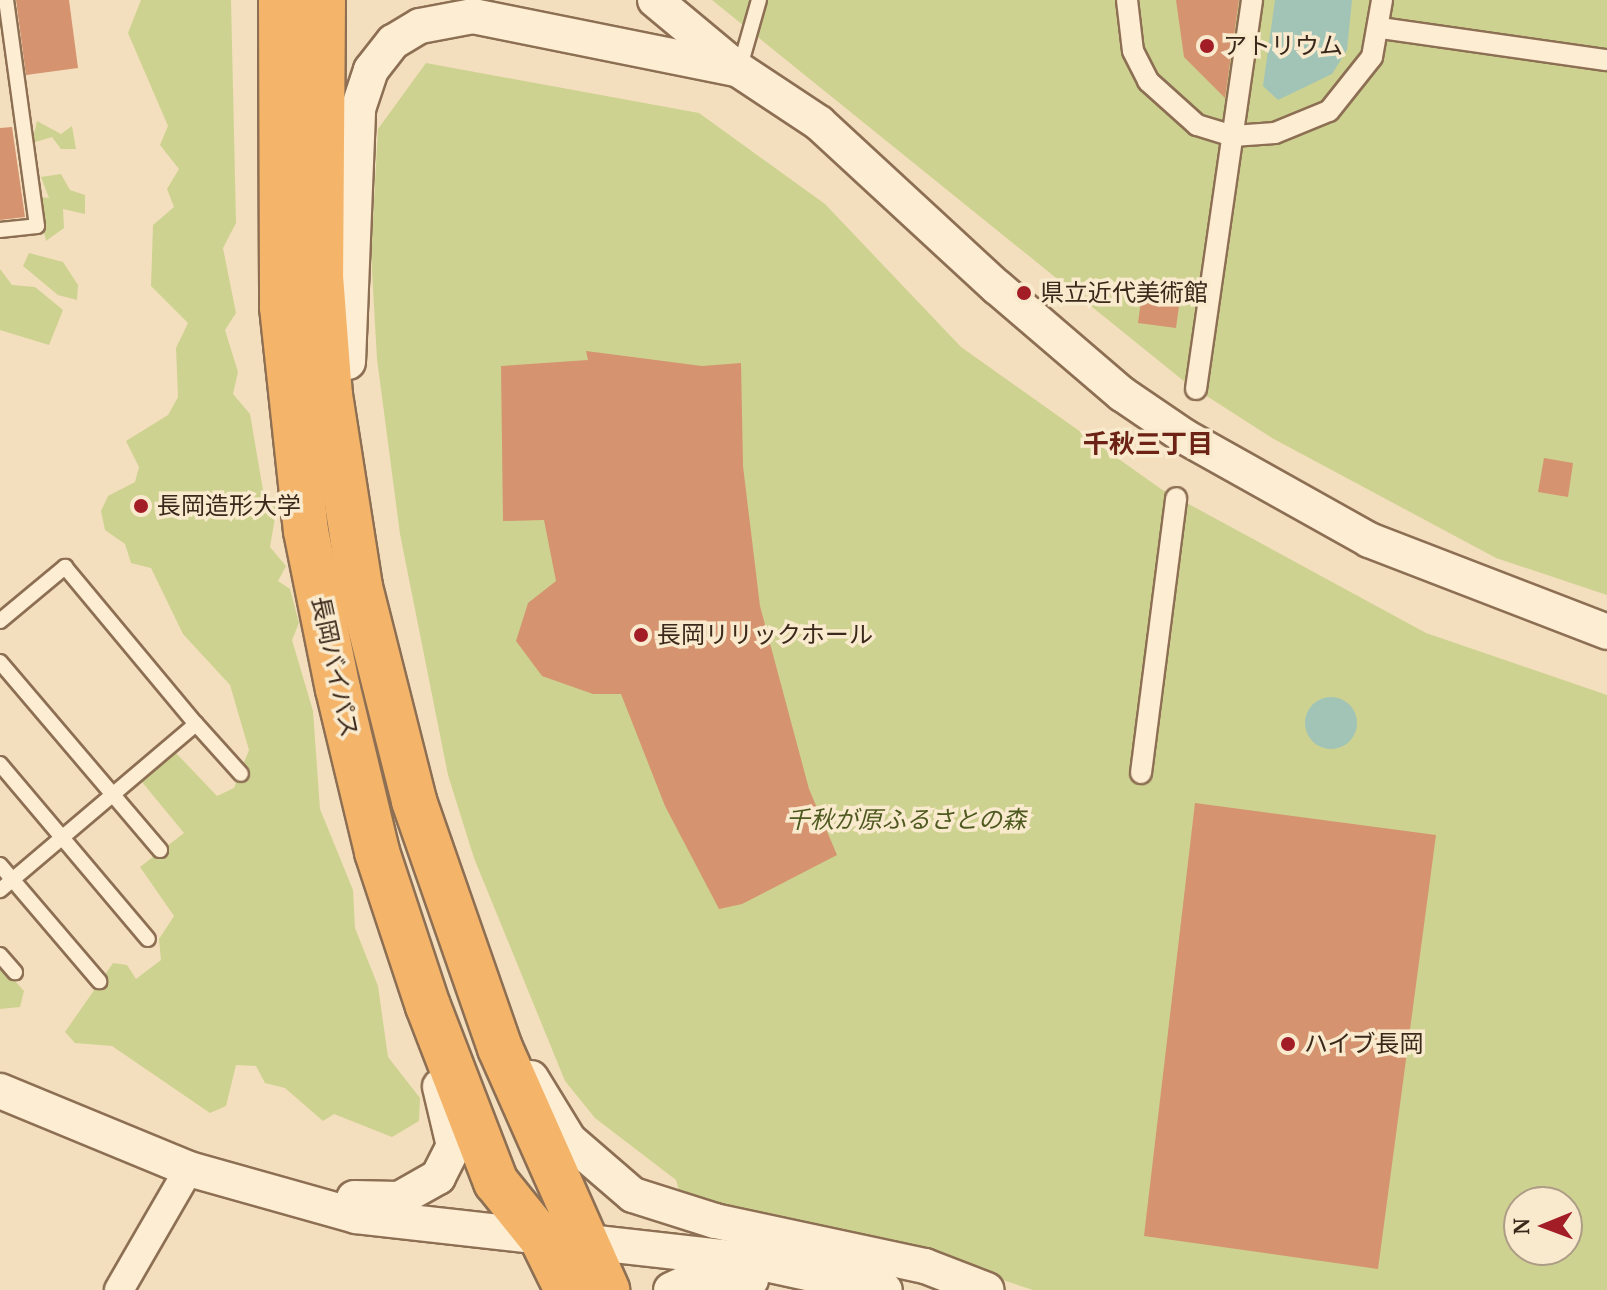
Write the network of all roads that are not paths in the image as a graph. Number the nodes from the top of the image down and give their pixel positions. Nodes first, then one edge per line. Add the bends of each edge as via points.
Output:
1 (6, 0) edge
2 (281, 0) edge
3 (323, 0) edge
4 (655, 0) edge
5 (759, 0) edge
6 (1127, 0) edge
7 (1252, 0) edge
8 (1382, 0) edge
9 (1381, 28) junction
10 (1607, 60) edge
11 (739, 70) junction
12 (1233, 136) junction
13 (0, 230) edge
14 (1196, 389) dead end
15 (1176, 498) dead end
16 (360, 587) junction
17 (0, 621) edge
18 (1607, 632) edge
19 (0, 662) edge
20 (196, 724) junction
21 (0, 764) edge
22 (1141, 773) dead end
23 (241, 774) dead end
24 (112, 795) junction
25 (63, 837) junction
26 (160, 850) dead end
27 (377, 852) junction
28 (0, 865) edge
29 (12, 880) junction
30 (0, 890) edge
31 (148, 939) dead end
32 (0, 955) edge
33 (15, 972) dead end
34 (474, 972) junction
35 (99, 981) dead end
36 (0, 1074) edge
37 (0, 1091) edge
38 (189, 1169) junction
39 (563, 1240) junction
40 (131, 1286) edge
41 (567, 1290) edge
42 (607, 1290) edge
43 (671, 1290) edge
44 (799, 1290) edge
45 (885, 1290) edge
46 (987, 1290) edge

1 - 13 lane via 37,226
2 - 27 highway, 長岡バイパス via 276,193 292,426 332,660
3 - 16 highway, 長岡バイパス via 321,276 330,395
4 - 11 street
5 - 11 lane
6 - 12 street via 1133,51 1148,81 1197,125
7 - 12 street
8 - 9 street
9 - 10 street
9 - 12 street via 1372,57 1329,111 1275,133
11 - 16 street via 473,16 420,26 393,42 371,70 358,109 346,330 363,518
11 - 18 street via 819,123 997,287 1122,394 1185,437 1369,540
12 - 14 street
15 - 22 street
16 - 34 highway, 長岡バイパス via 414,801
17 - 20 lane via 65,567
19 - 24 lane
20 - 23 lane
20 - 24 lane
21 - 25 lane
24 - 25 lane
24 - 26 lane
25 - 29 lane
25 - 31 lane
27 - 36 street via 381,916 452,1123 449,1162 416,1193 376,1201 279,1185
27 - 39 highway, 長岡バイパス via 496,1182
28 - 29 lane
29 - 30 lane
29 - 35 lane
32 - 33 lane
34 - 39 highway, 長岡バイパス
34 - 46 street via 569,1140 633,1195 702,1218 925,1266
37 - 38 street
38 - 39 street via 356,1216
38 - 40 street
39 - 41 highway, 長岡バイパス
39 - 42 highway, 長岡バイパス
39 - 45 street via 742,1259
43 - 44 street via 719,1277

